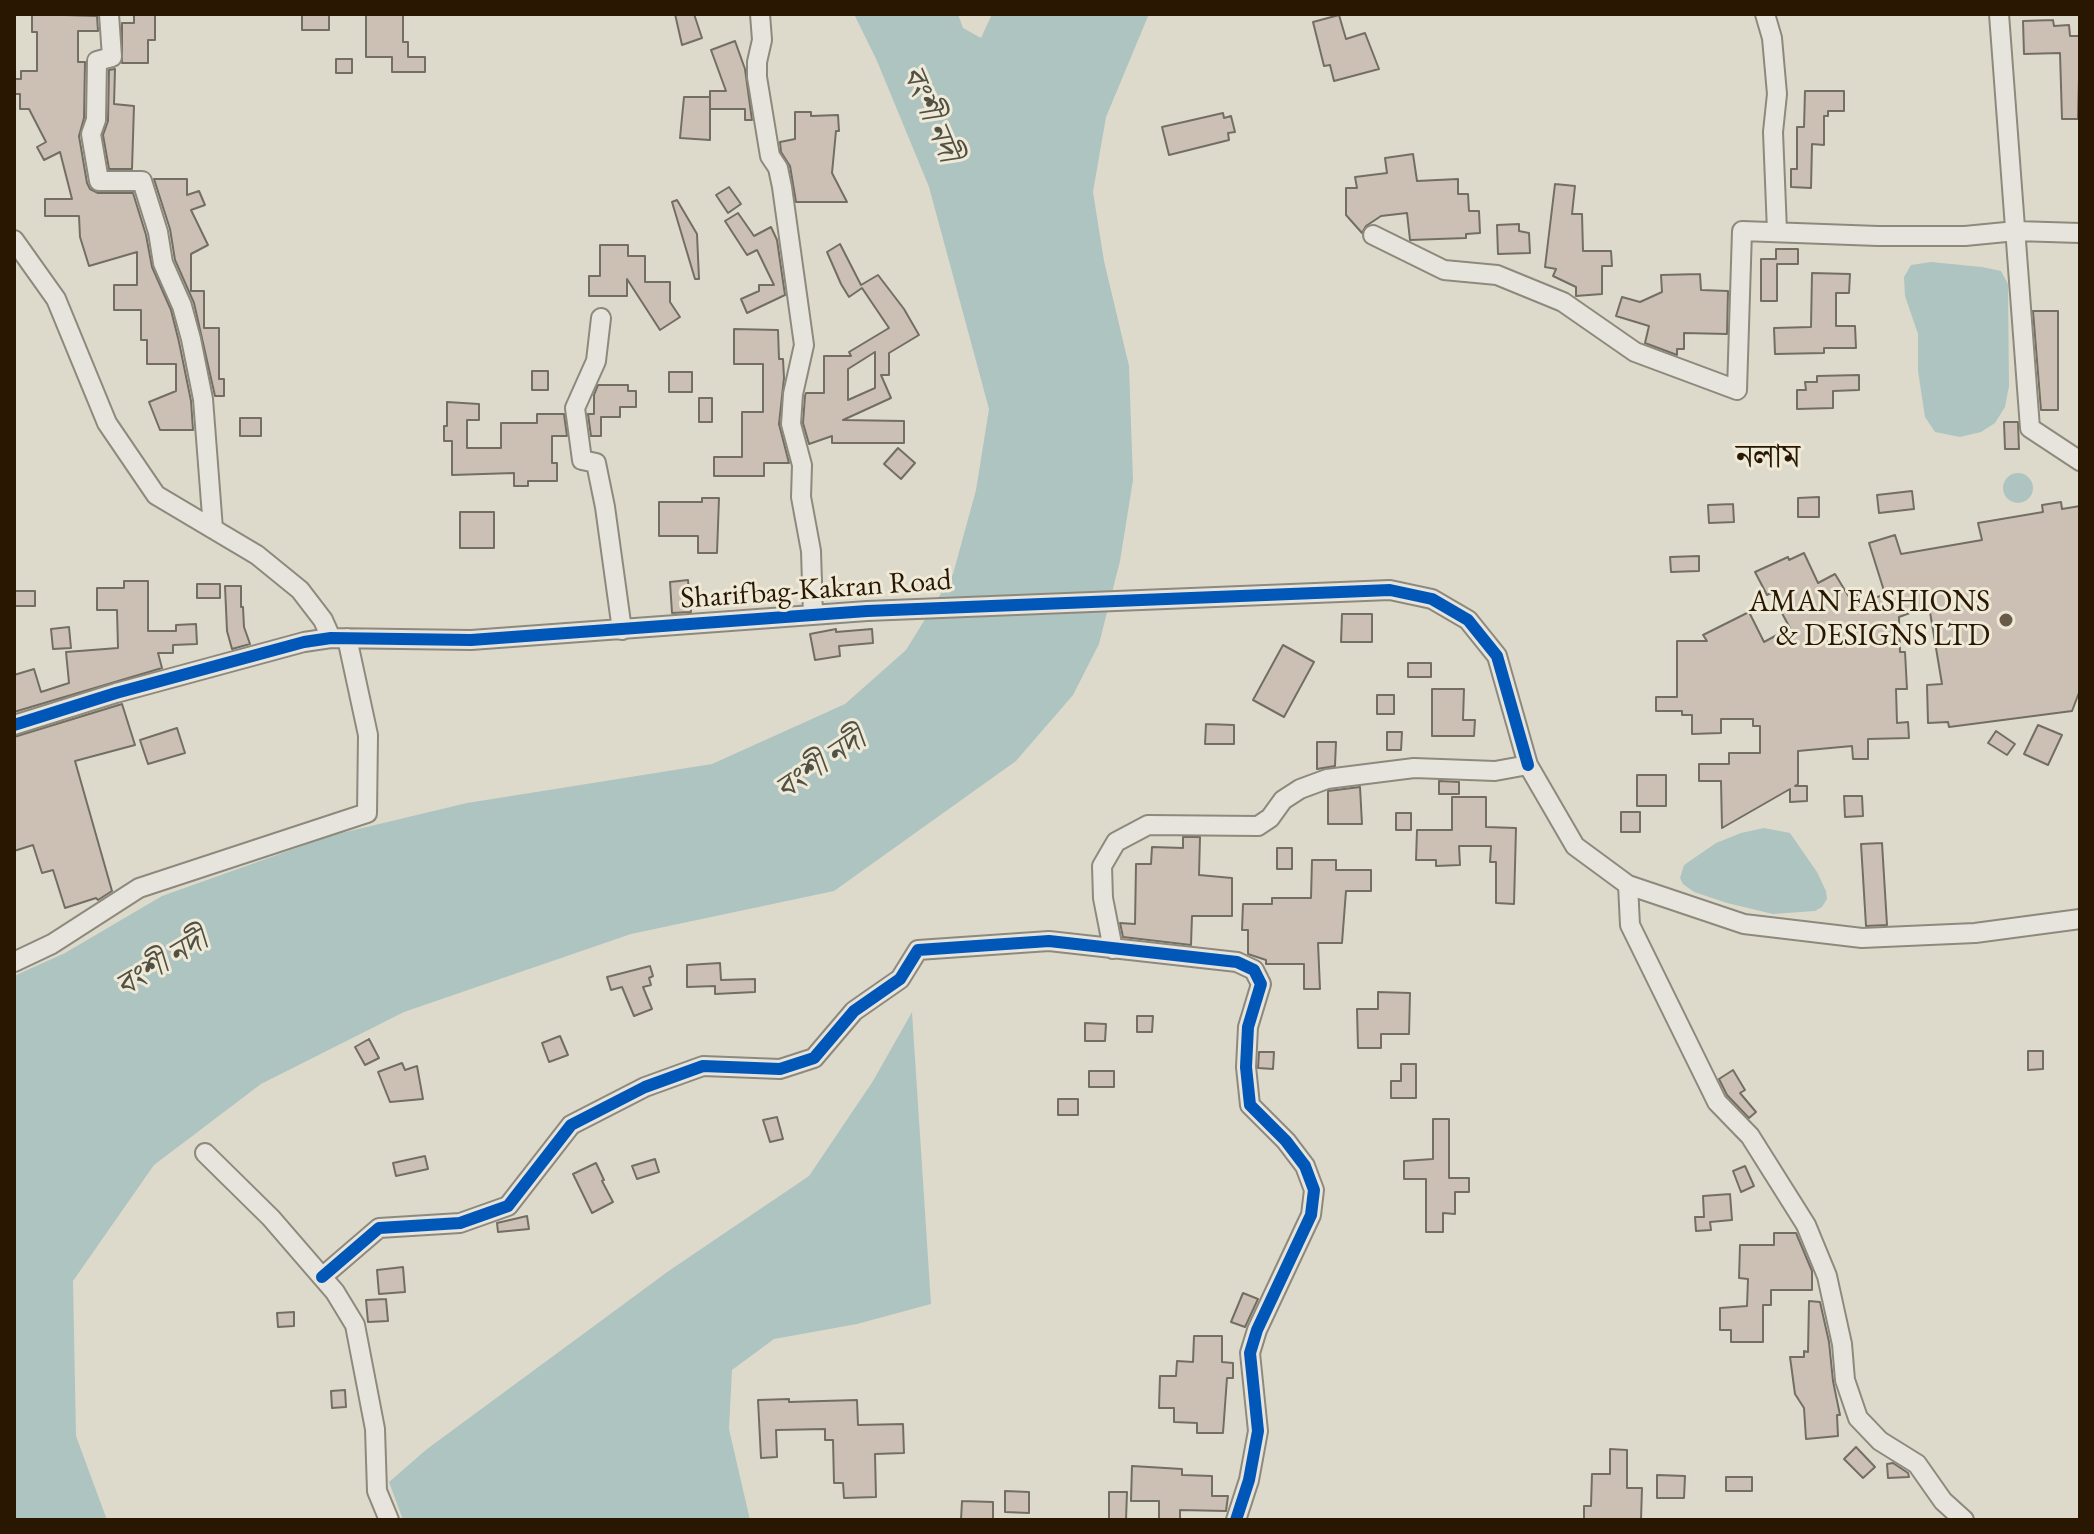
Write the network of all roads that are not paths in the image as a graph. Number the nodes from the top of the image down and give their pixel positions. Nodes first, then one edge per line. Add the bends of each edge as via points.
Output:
1 (109, 14) edge
2 (760, 14) edge
3 (1765, 14) edge
4 (1999, 14) edge
5 (1777, 231) junction
6 (2016, 231) junction
7 (2080, 233) edge
8 (1373, 235) dead end
9 (14, 240) edge
10 (601, 318) dead end
11 (2080, 461) edge
12 (213, 529) junction
13 (813, 615) junction
14 (622, 630) junction
15 (339, 638) junction
16 (14, 725) edge
17 (1528, 765) junction
18 (1628, 885) junction
19 (2080, 919) edge
20 (1113, 949) junction
21 (14, 962) edge
22 (205, 1153) dead end
23 (322, 1277) junction
24 (389, 1520) edge
25 (1236, 1520) edge
26 (1964, 1520) edge

1 - 12 street via 112,57 97,61 91,134 99,181 142,181 163,263 191,339 203,399
2 - 13 street via 757,77 770,156 782,187 804,345 791,424 802,465
3 - 5 street via 1777,94
4 - 6 street
5 - 6 street via 1878,236
5 - 8 street via 1742,231 1737,390 1635,352 1563,302 1497,275 1444,270
6 - 7 street
6 - 11 street via 2030,428
9 - 12 street via 56,299 107,423 156,495
10 - 14 street via 596,361 575,408 582,460 596,463
12 - 15 street via 300,590
13 - 14 street, Sharifbag-Kakran Road
13 - 17 street, Sharifbag-Kakran Road via 1390,590 1432,599 1468,620 1497,656
14 - 15 street, Sharifbag-Kakran Road via 471,640
15 - 16 street, Sharifbag-Kakran Road via 304,642
15 - 21 street via 368,735 367,813 139,888
17 - 18 street, Sharifbag-Kakran Road via 1575,846
17 - 20 street via 1495,771 1414,768 1327,779 1283,800 1258,826 1148,825 1116,842 1102,866
18 - 19 street, Sharifbag-Kakran Road via 1744,924 1862,938 1975,933
18 - 26 street via 1630,925 1717,1102 1750,1136 1806,1225 1827,1276 1845,1380 1858,1418 1880,1441 1917,1464
20 - 23 street via 1049,941 918,950 900,979 854,1011 814,1058 780,1069 703,1066 645,1087 571,1125 508,1206 460,1223 379,1228
20 - 25 street via 1237,962 1254,970 1261,984 1248,1027 1250,1105 1305,1166 1314,1190 1311,1215 1250,1353 1258,1431
22 - 23 street
23 - 24 street via 355,1325 375,1429 377,1491

